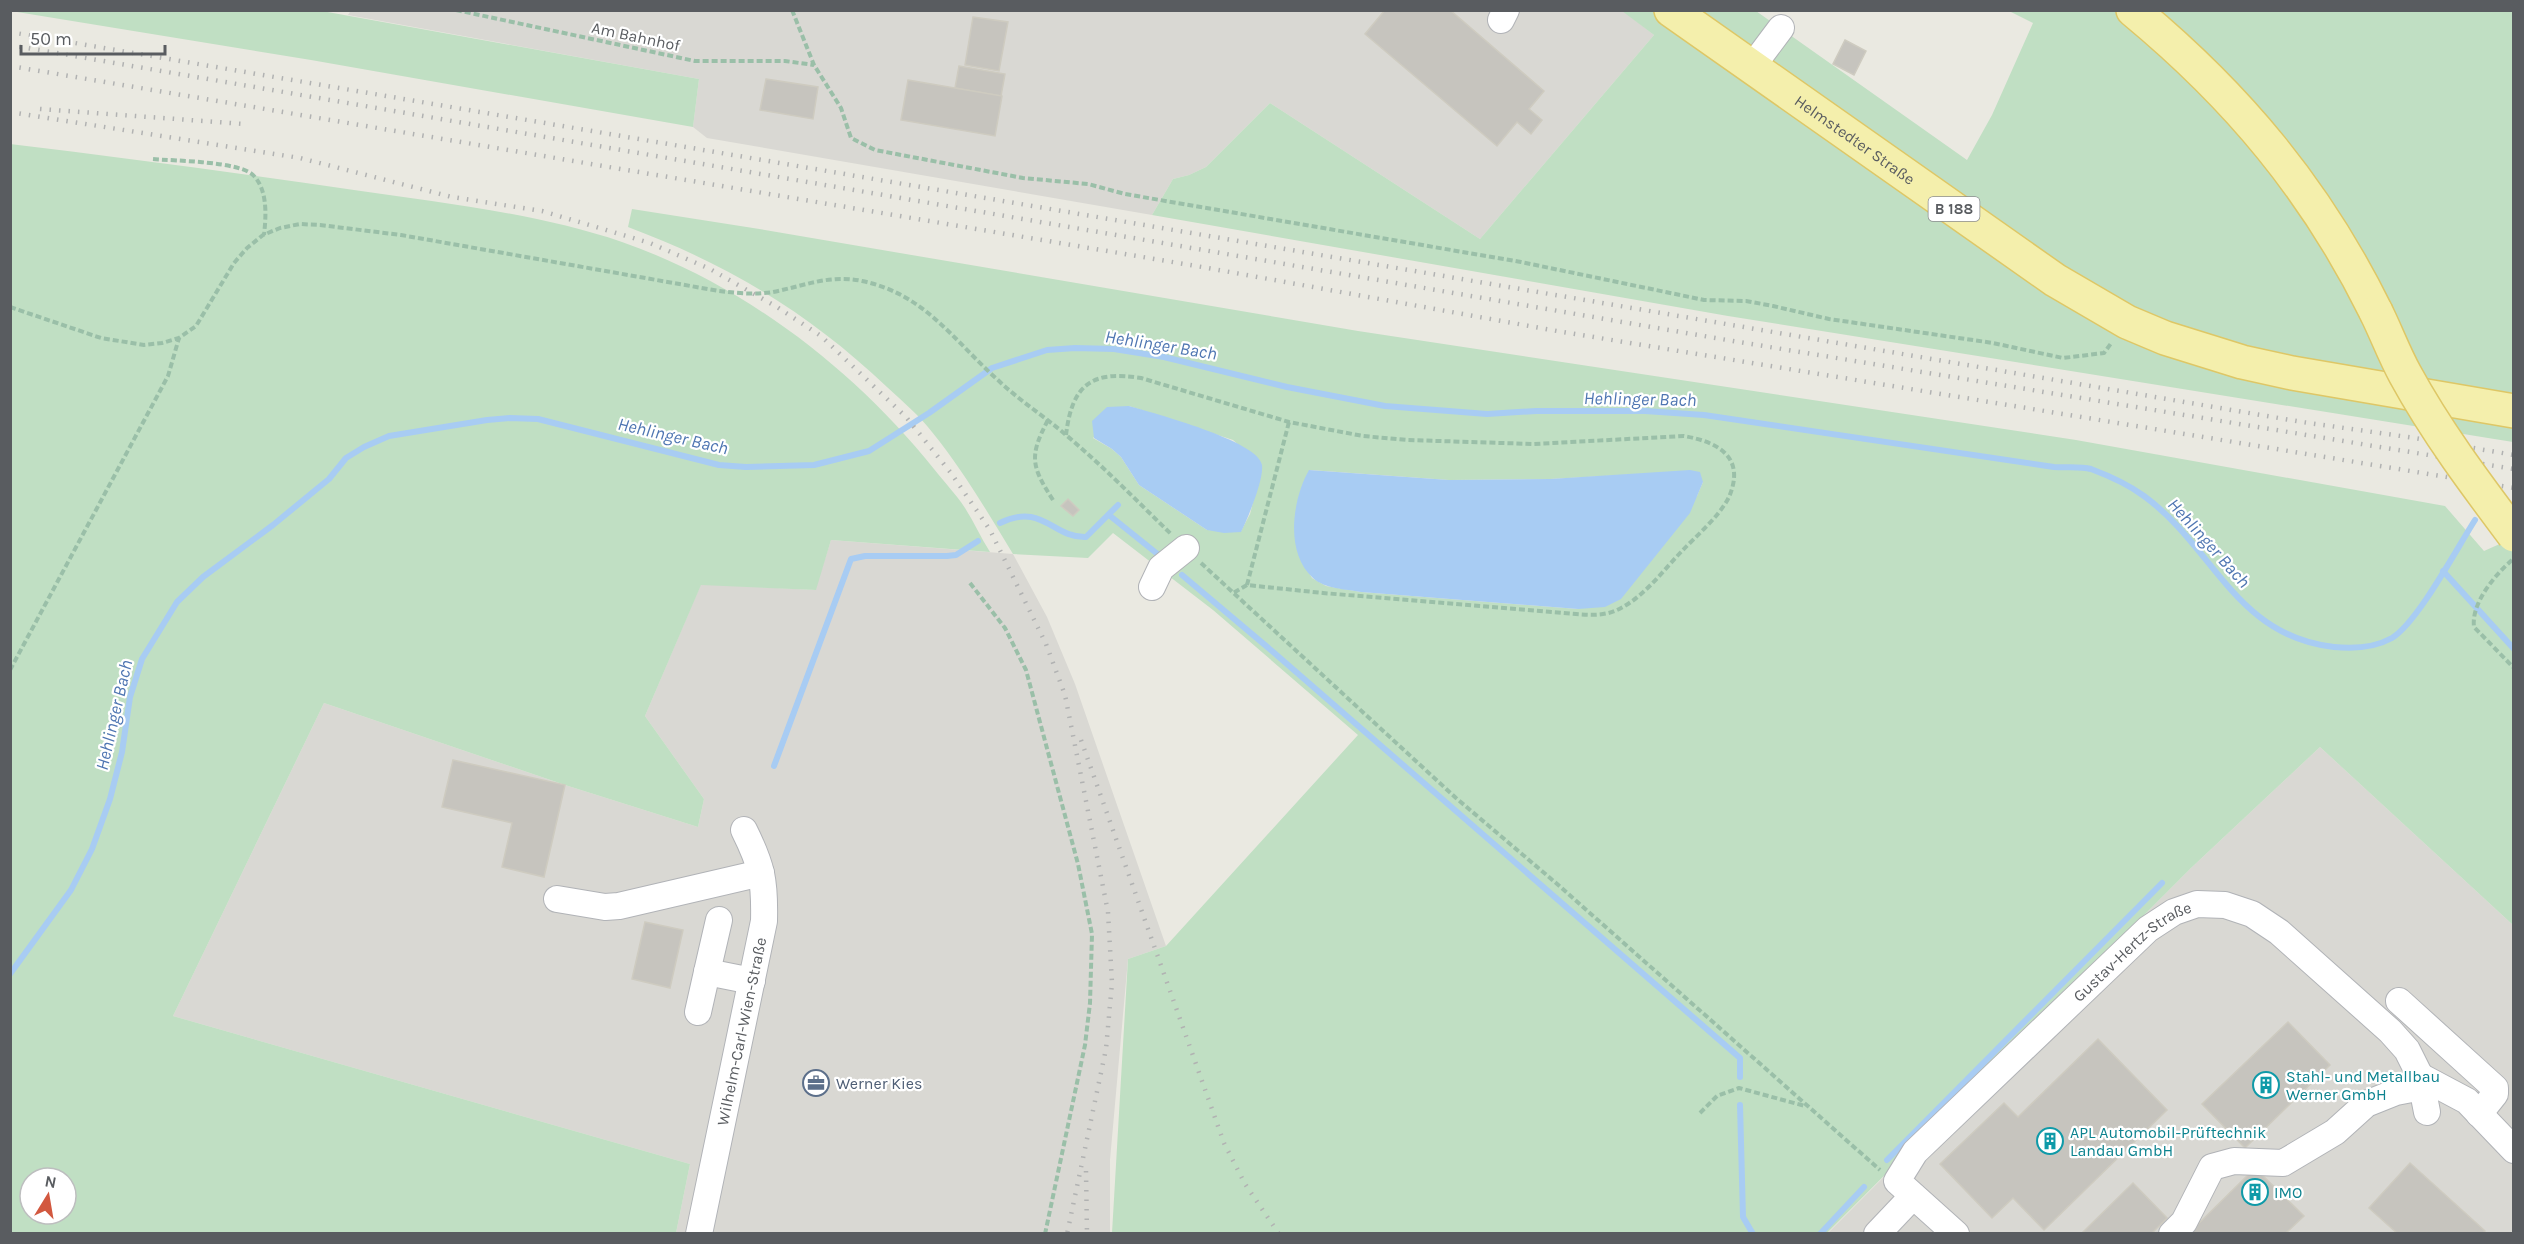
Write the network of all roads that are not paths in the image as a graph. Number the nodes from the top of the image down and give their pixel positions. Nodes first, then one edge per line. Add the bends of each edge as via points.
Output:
1 (1671, 10) edge
2 (2133, 10) edge
3 (1781, 28) dead end
4 (1751, 68) junction
5 (2512, 411) edge
6 (1186, 548) road end
7 (2511, 550) edge
8 (1152, 587) dead end
9 (744, 830) dead end
10 (761, 873) junction
11 (556, 899) dead end
12 (719, 920) dead end
13 (707, 972) junction
14 (752, 981) junction
15 (2399, 1001) dead end
16 (698, 1012) dead end
17 (2421, 1081) junction
18 (2427, 1112) dead end
19 (2479, 1114) junction
20 (2514, 1150) edge
21 (1905, 1189) junction
22 (699, 1233) edge
23 (1878, 1233) edge
24 (1956, 1233) edge
25 (2172, 1233) edge

1 - 4 main road, Helmstedter Straße / B 188
2 - 7 main road, bridge via 2215,82 2294,175 2343,251 2404,373
3 - 4 street
4 - 5 main road, Helmstedter Straße / B 188 via 2055,280 2127,322 2164,338 2292,373
6 - 8 street via 1161,568
9 - 10 street, Wilhelm-Carl-Wien-Straße
10 - 11 street via 619,906
10 - 14 street, Wilhelm-Carl-Wien-Straße via 765,887 764,921
12 - 13 street
13 - 14 street
13 - 16 street
14 - 22 street, Wilhelm-Carl-Wien-Straße
15 - 19 street via 2495,1088 2495,1094
17 - 18 street, Gustav-Hertz-Straße
17 - 19 street via 2467,1101
17 - 21 street, Gustav-Hertz-Straße via 2407,1050 2390,1031 2279,932 2252,914 2225,905 2197,904 2174,912 2148,930 1915,1152
17 - 25 street via 2366,1104 2335,1132 2283,1163 2234,1161 2212,1167 2184,1222
19 - 20 street
21 - 23 street, Gustav-Hertz-Straße
21 - 24 street

